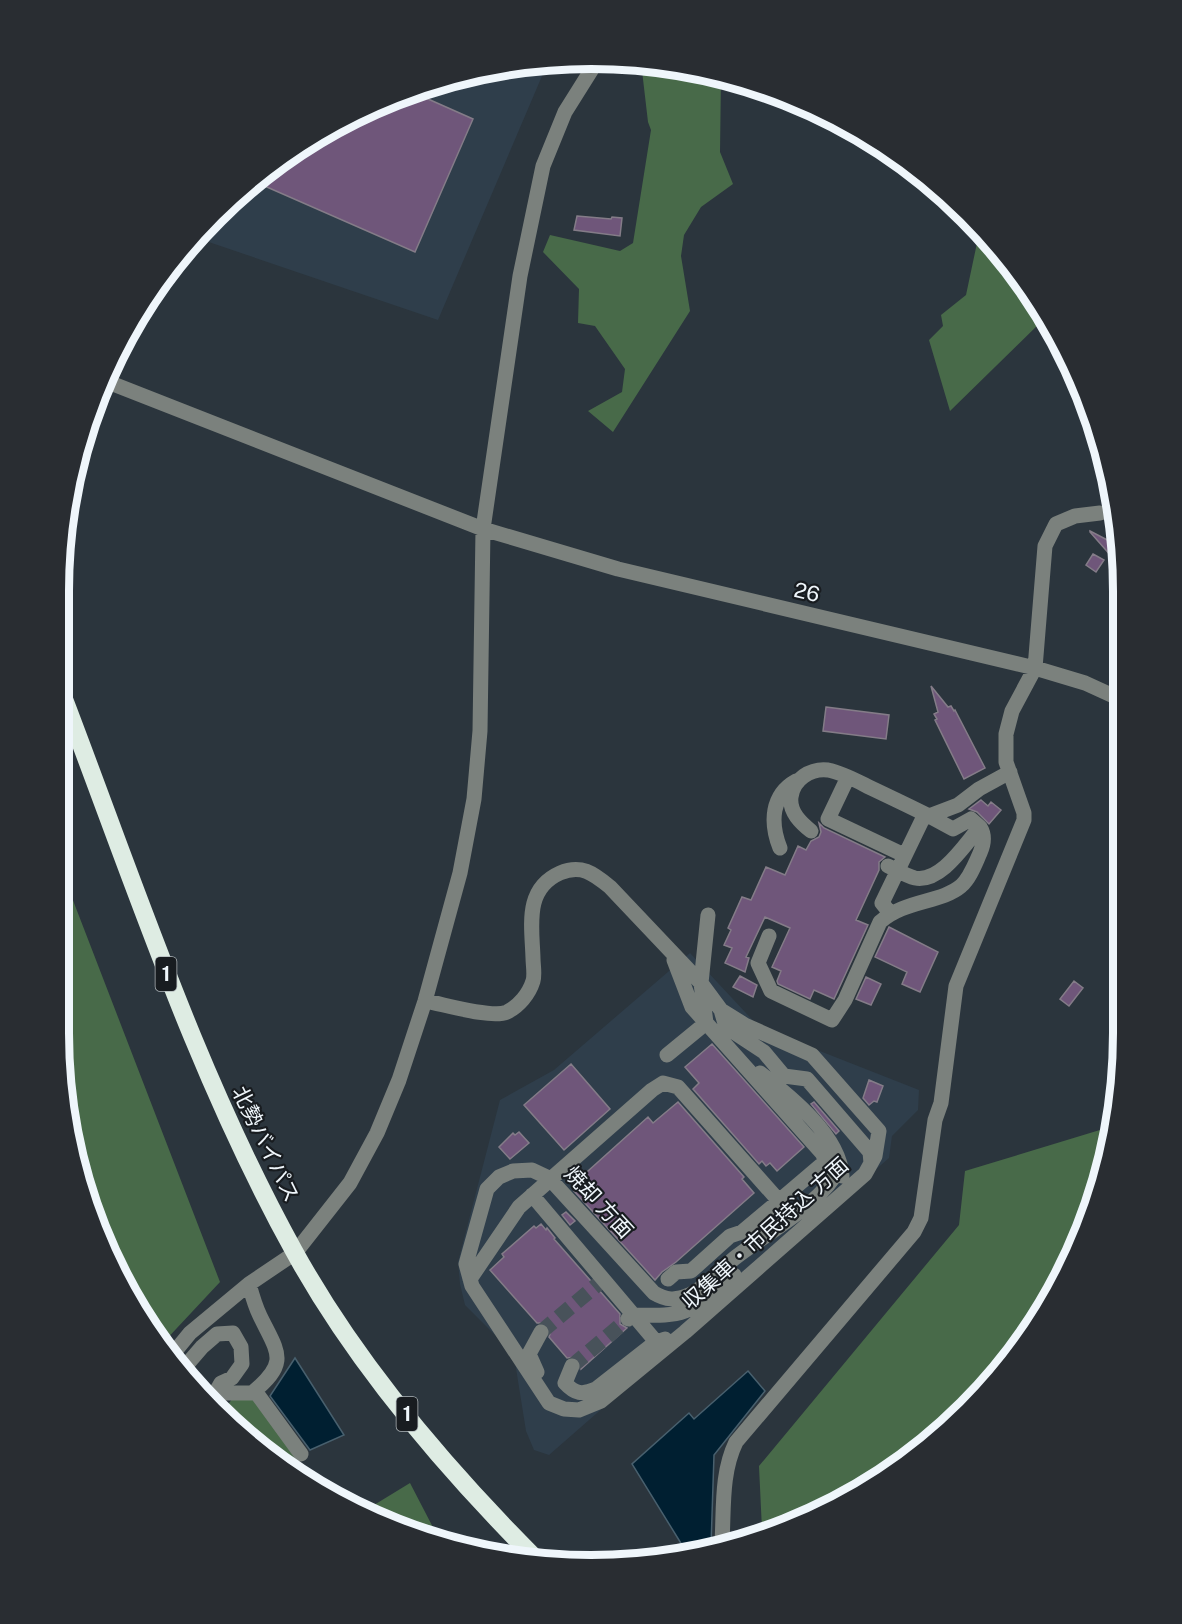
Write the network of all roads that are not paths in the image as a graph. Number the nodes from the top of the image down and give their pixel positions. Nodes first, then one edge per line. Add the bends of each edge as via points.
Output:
1 (592, 69) edge
2 (112, 384) edge
3 (1100, 513) dead end
4 (483, 530) junction
5 (1035, 668) junction
6 (1113, 696) edge
7 (69, 715) edge
8 (1010, 772) junction
9 (848, 777) junction
10 (801, 778) junction
11 (927, 815) junction
12 (811, 831) dead end
13 (975, 831) junction
14 (780, 848) dead end
15 (904, 855) junction
16 (888, 866) dead end
17 (890, 913) junction
18 (708, 915) dead end
19 (769, 936) dead end
20 (671, 952) junction
21 (701, 983) junction
22 (425, 1001) junction
23 (721, 1010) junction
24 (706, 1023) junction
25 (667, 1055) dead end
26 (871, 1163) junction
27 (833, 1164) junction
28 (532, 1195) junction
29 (778, 1201) junction
30 (776, 1232) junction
31 (295, 1253) junction
32 (468, 1272) junction
33 (668, 1280) dead end
34 (249, 1284) junction
35 (631, 1317) junction
36 (541, 1332) tunnel mouth
37 (660, 1346) junction
38 (176, 1350) edge
39 (188, 1364) edge
40 (572, 1366) dead end
41 (255, 1391) junction
42 (542, 1392) junction
43 (301, 1454) dead end
44 (722, 1538) edge
45 (528, 1551) edge

1 - 4 street via 565,112 543,166 520,276
2 - 4 street, 26
3 - 5 street via 1075,516 1056,524 1046,546
4 - 5 street, 26 via 618,569
4 - 22 street via 480,731 474,799 460,873
5 - 6 street, 26
5 - 8 street via 1012,711 1006,734
7 - 31 highway, 北勢バイパス / 1 via 167,977 246,1161
8 - 11 street via 958,805
8 - 44 street via 1024,820 956,986 921,1218 914,1232 736,1442 725,1472
9 - 10 street via 817,770
9 - 11 street
9 - 15 street via 828,819
10 - 12 street via 791,805 801,823
10 - 14 street via 782,792 774,808
11 - 13 street via 953,829 970,819
11 - 15 street
13 - 16 street via 945,867 926,877 916,878
13 - 17 street via 983,831 983,846 961,886
15 - 17 street via 882,903
17 - 19 street via 880,922 832,1020 771,991 758,963
18 - 21 street
20 - 21 street
20 - 22 street via 596,875 576,868 548,880 537,894 531,909 534,979 527,995 516,1006 505,1013 481,1013
20 - 24 street via 692,1007
21 - 23 street
21 - 24 street
22 - 31 street via 377,1133 350,1183
23 - 26 street via 726,1027 764,1052 784,1076 807,1079 870,1152
23 - 26 street via 812,1055 879,1131
24 - 25 street
24 - 27 street
26 - 37 street, 収集車・市民持込 方面 via 865,1174 685,1332
27 - 29 street
27 - 30 street via 842,1174 833,1191
28 - 29 street via 663,1083 678,1087
28 - 32 street
28 - 35 street
29 - 33 street via 692,1270 676,1272
30 - 32 street, 焼却 方面 via 738,1256 691,1295 665,1300 654,1293 549,1178 532,1170 513,1171 499,1177 487,1190
30 - 35 street via 707,1298 685,1311
31 - 34 street
31 - 45 highway, 北勢バイパス / 1 via 366,1362 427,1441
32 - 42 street via 472,1286
34 - 38 street via 190,1333
34 - 41 street via 277,1358 268,1378
35 - 37 street
36 - 42 street via 529,1354
37 - 40 street via 584,1394 573,1392 565,1383
37 - 42 street via 601,1401 579,1410 549,1403
39 - 41 street via 217,1334 232,1333 241,1347 243,1364 217,1390 232,1394
41 - 43 street

